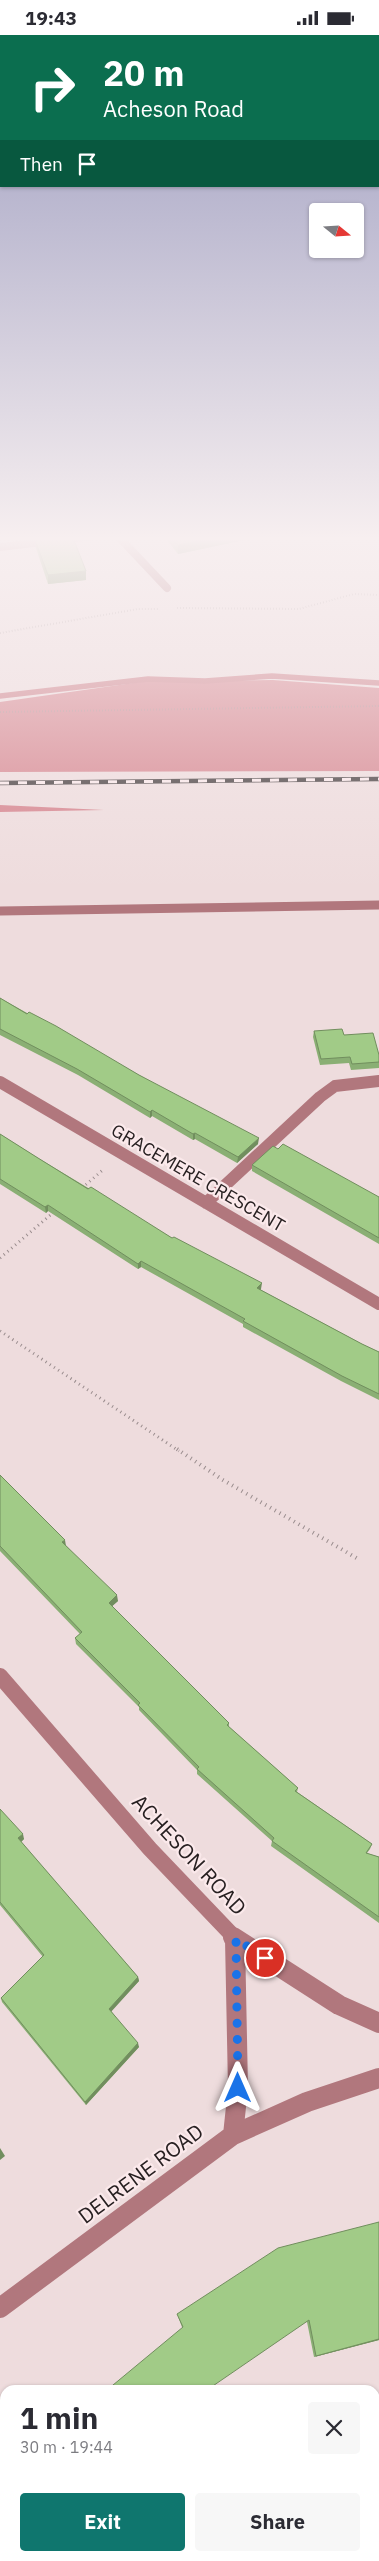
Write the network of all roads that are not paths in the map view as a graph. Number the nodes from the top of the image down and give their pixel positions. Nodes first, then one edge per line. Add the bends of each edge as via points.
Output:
1 (379, 905) edge
2 (0, 911) edge
3 (379, 1081) edge
4 (0, 1082) edge
5 (206, 1203) junction
6 (379, 1304) edge
7 (0, 1676) edge
8 (236, 1939) junction
9 (379, 2023) edge
10 (379, 2078) edge
11 (233, 2135) junction
12 (0, 2308) edge

1 - 2 street
3 - 5 street via 335,1086
4 - 5 street, GRACEMERE CRESCENT
5 - 6 street, GRACEMERE CRESCENT
7 - 8 street, ACHESON ROAD via 150,1849
8 - 9 street, ACHESON ROAD via 339,2005
8 - 11 street via 238,2088
10 - 11 street, DELRENE ROAD via 307,2102
11 - 12 street, DELRENE ROAD

